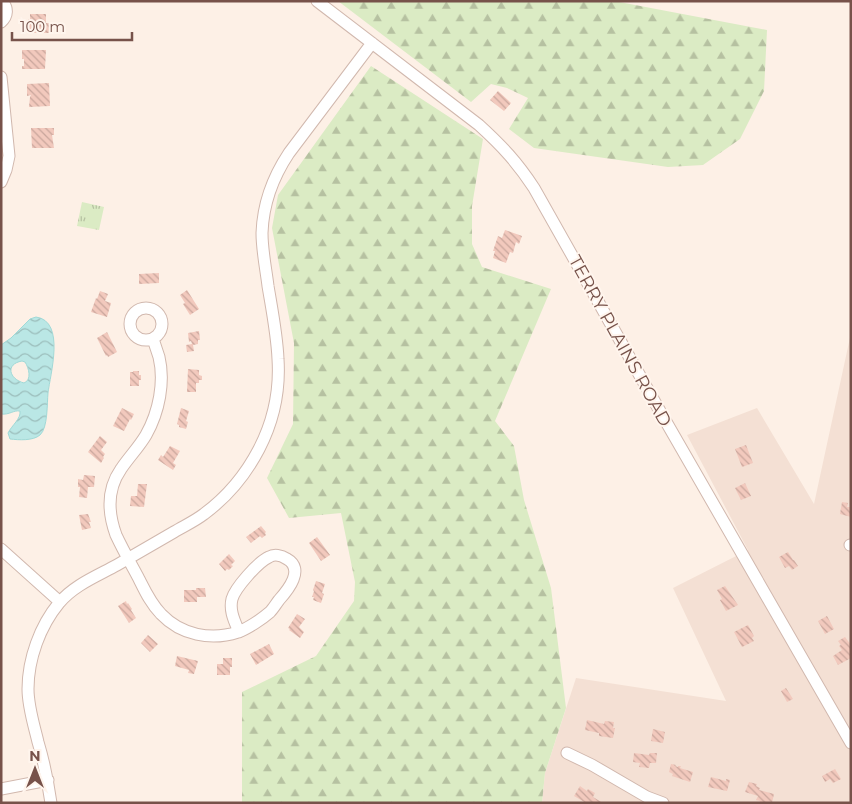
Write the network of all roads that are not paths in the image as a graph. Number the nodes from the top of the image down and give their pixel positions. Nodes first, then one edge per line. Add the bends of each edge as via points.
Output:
1 (2, 1) edge
2 (317, 1) edge
3 (1, 22) edge
4 (372, 43) junction
5 (1, 76) edge
6 (1, 182) edge
7 (152, 339) dead end
8 (1, 549) edge
9 (128, 558) junction
10 (60, 602) junction
11 (239, 632) junction
12 (851, 743) edge
13 (566, 753) dead end
14 (48, 780) junction
15 (1, 789) edge
16 (51, 803) edge
17 (663, 803) edge

1 - 3 street via 7,12
2 - 4 street, TERRY PLAINS ROAD
4 - 9 street via 289,153 270,188 262,234 275,327 278,384 268,430 259,450 231,490 204,515
4 - 12 street, TERRY PLAINS ROAD via 479,125 522,169
5 - 6 street via 9,156
7 - 9 street via 159,358 159,405 146,436 120,470 110,494 112,524
8 - 10 street
9 - 10 street via 80,585
9 - 11 street via 152,603 170,622 206,637
10 - 14 street via 48,619 32,657 28,690 30,711
11 - 11 street via 270,612 290,586 294,566 285,557 267,557 235,591 231,607
13 - 17 street via 647,798
14 - 15 street
14 - 16 street

